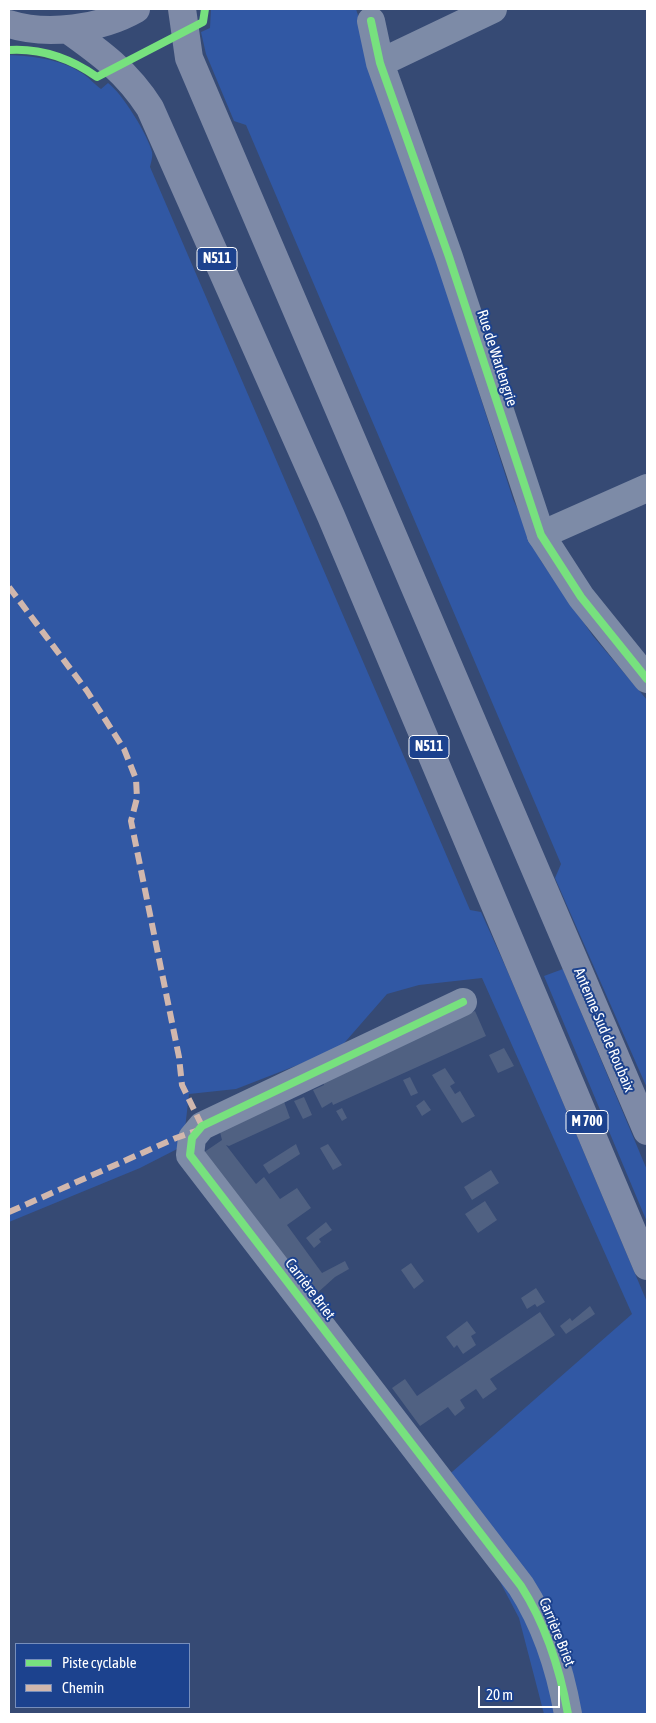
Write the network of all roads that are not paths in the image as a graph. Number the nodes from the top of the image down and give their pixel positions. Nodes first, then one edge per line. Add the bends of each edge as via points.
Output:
1 (136, 9) edge
2 (182, 9) edge
3 (493, 9) edge
4 (371, 21) dead end
5 (12, 27) edge
6 (67, 29) junction
7 (380, 63) junction
8 (647, 488) edge
9 (541, 534) junction
10 (647, 678) edge
11 (528, 978) joint
12 (463, 1002) dead end
13 (647, 1130) edge
14 (647, 1266) edge
15 (568, 1714) edge

1 - 6 highway via 100,23
2 - 13 highway, Antenne Sud de Roubaix via 189,58
3 - 7 street
4 - 7 street, Rue de Warlengrie
5 - 6 highway
6 - 11 highway, N511 via 116,65 150,108 331,516
7 - 9 street, Rue de Warlengrie
8 - 9 street
9 - 10 street, Rue de Warlengrie via 581,597
11 - 14 highway, M 700
12 - 15 street, Carrière Briet via 202,1126 192,1138 190,1155 521,1586 532,1603 557,1664

